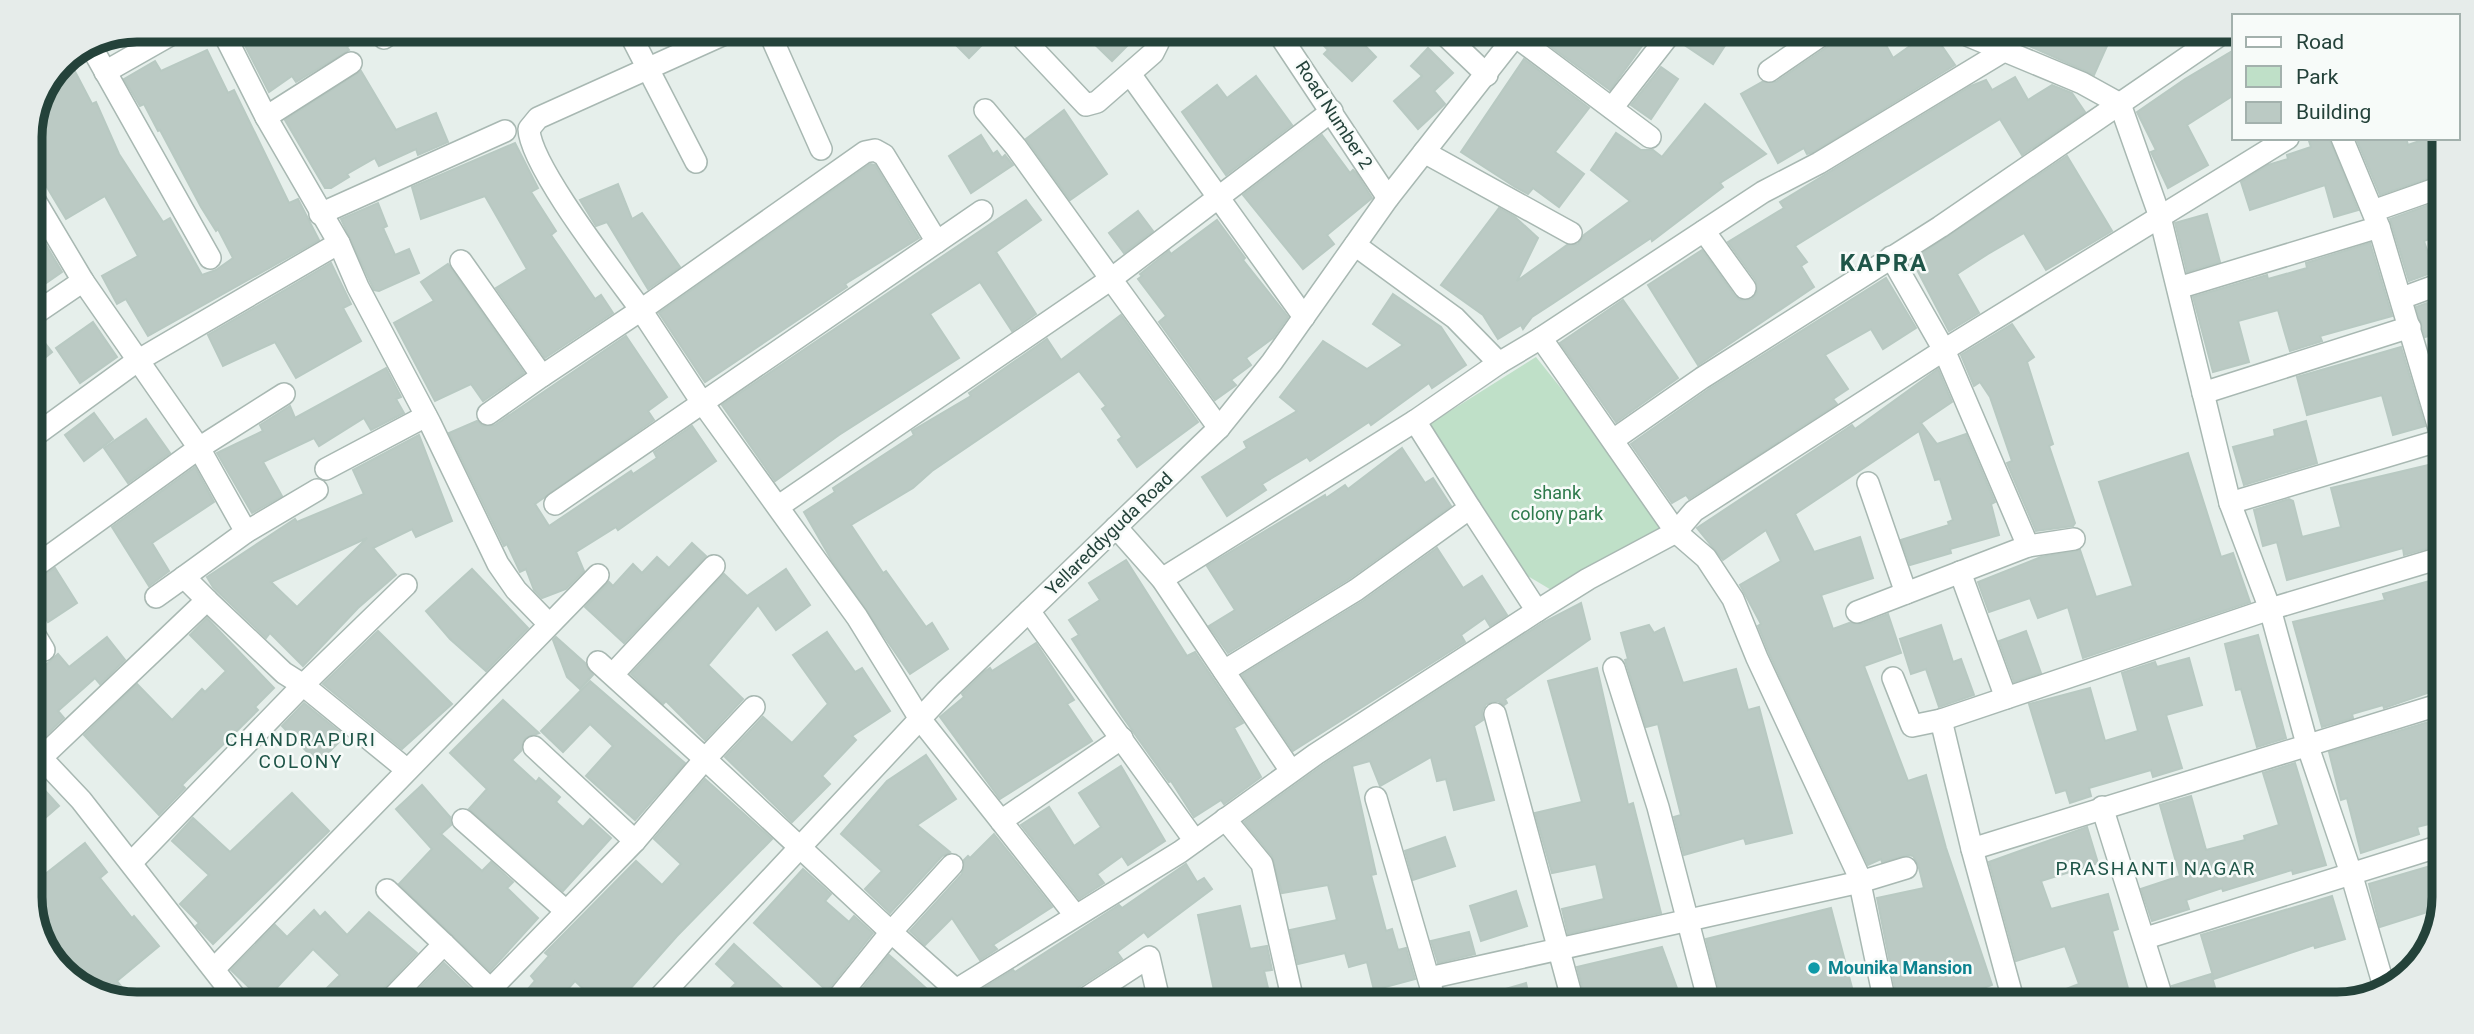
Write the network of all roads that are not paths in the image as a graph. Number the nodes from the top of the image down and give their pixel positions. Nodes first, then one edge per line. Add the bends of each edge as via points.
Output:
1 (157, 42) edge
2 (228, 42) edge
3 (634, 42) edge
4 (708, 42) edge
5 (773, 42) edge
6 (1026, 42) edge
7 (1158, 42) edge
8 (1285, 42) edge
9 (1452, 42) edge
10 (1511, 42) edge
11 (1525, 42) edge
12 (1664, 42) edge
13 (1811, 42) edge
14 (1981, 42) edge
15 (2210, 42) edge
16 (94, 52) edge
17 (2002, 52) junction
18 (351, 64) dead end
19 (649, 70) junction
20 (1769, 71) dead end
21 (105, 72) junction
22 (1130, 74) junction
23 (1486, 75) junction
24 (2120, 104) junction
25 (1612, 108) junction
26 (985, 110) dead end
27 (1332, 111) junction
28 (266, 117) junction
29 (505, 131) dead end
30 (1650, 136) dead end
31 (2285, 140) edge
32 (2343, 140) edge
33 (821, 149) dead end
34 (1424, 152) junction
35 (696, 162) dead end
36 (2432, 192) edge
37 (1219, 197) junction
38 (1388, 198) junction
39 (982, 211) dead end
40 (42, 212) edge
41 (320, 214) junction
42 (2160, 217) junction
43 (2376, 219) junction
44 (1704, 231) junction
45 (1571, 233) dead end
46 (937, 242) junction
47 (339, 243) junction
48 (1355, 245) junction
49 (1891, 257) junction
50 (210, 258) dead end
51 (461, 261) dead end
52 (1111, 279) junction
53 (83, 281) junction
54 (2432, 287) edge
55 (1745, 288) dead end
56 (2178, 288) junction
57 (2402, 298) junction
58 (42, 309) edge
59 (641, 310) junction
60 (1304, 317) junction
61 (2410, 327) junction
62 (1541, 338) junction
63 (1944, 350) junction
64 (137, 361) junction
65 (1499, 363) junction
66 (542, 376) junction
67 (2432, 379) edge
68 (2203, 393) junction
69 (284, 394) dead end
70 (703, 404) junction
71 (488, 414) dead end
72 (426, 416) junction
73 (1415, 421) junction
74 (1219, 428) junction
75 (42, 430) edge
76 (1613, 440) junction
77 (2432, 440) edge
78 (199, 448) junction
79 (326, 469) dead end
80 (1868, 483) dead end
81 (317, 490) dead end
82 (555, 503) dead end
83 (2230, 503) junction
84 (779, 506) junction
85 (1470, 508) junction
86 (1116, 527) junction
87 (246, 532) junction
88 (1676, 532) junction
89 (2074, 538) dead end
90 (2028, 546) junction
91 (2432, 560) edge
92 (42, 561) edge
93 (714, 566) dead end
94 (1959, 572) junction
95 (598, 575) dead end
96 (184, 577) junction
97 (1162, 579) junction
98 (405, 585) dead end
99 (1906, 593) junction
100 (156, 597) dead end
101 (207, 600) junction
102 (2270, 609) junction
103 (1028, 611) junction
104 (1537, 611) junction
105 (1857, 612) dead end
106 (548, 623) junction
107 (42, 647) edge
108 (44, 650) dead end
109 (1614, 668) dead end
110 (1224, 671) junction
111 (1893, 678) dead end
112 (303, 685) junction
113 (2006, 698) junction
114 (2432, 707) edge
115 (754, 708) dead end
116 (1495, 714) dead end
117 (920, 719) junction
118 (1941, 720) junction
119 (1122, 738) junction
120 (2308, 744) junction
121 (42, 746) edge
122 (534, 747) dead end
123 (42, 759) edge
124 (705, 759) junction
125 (406, 769) junction
126 (1291, 771) junction
127 (1376, 798) dead end
128 (2102, 807) junction
129 (1225, 819) junction
130 (463, 820) dead end
131 (1001, 821) junction
132 (635, 841) junction
133 (1195, 841) junction
134 (800, 847) junction
135 (1972, 849) junction
136 (2432, 849) edge
137 (131, 863) junction
138 (952, 865) dead end
139 (1906, 868) dead end
140 (2351, 873) junction
141 (1860, 882) junction
142 (387, 890) dead end
143 (566, 911) junction
144 (1076, 915) junction
145 (1688, 919) junction
146 (891, 932) junction
147 (2146, 938) junction
148 (444, 944) junction
149 (1560, 949) junction
150 (214, 968) junction
151 (1429, 978) junction
152 (2382, 980) edge
153 (231, 992) edge
154 (398, 992) edge
155 (485, 992) edge
156 (487, 992) edge
157 (665, 992) edge
158 (843, 992) edge
159 (959, 992) edge
160 (966, 992) edge
161 (1095, 992) edge
162 (1157, 992) edge
163 (1291, 992) edge
164 (1433, 992) edge
165 (1571, 992) edge
166 (1706, 992) edge
167 (1883, 992) edge
168 (2011, 992) edge
169 (2159, 992) edge

1 - 21 street
2 - 28 street
3 - 19 street
4 - 19 street
5 - 33 street
6 - 22 street via 1086,105 1097,102
7 - 22 street via 1153,53
8 - 27 street, Road Number 2
9 - 23 street
10 - 23 street, Yellareddyguda Road
11 - 25 street
12 - 25 street
13 - 20 street
14 - 17 street
15 - 24 street
16 - 21 street
17 - 24 street via 2082,83
17 - 44 street
18 - 28 street
19 - 35 street
19 - 59 street via 538,118 529,129 529,143 559,193
21 - 50 street
22 - 37 street
23 - 34 street, Yellareddyguda Road
24 - 42 street
24 - 49 street
25 - 30 street
26 - 52 street
27 - 37 street
27 - 38 street, Road Number 2
28 - 41 street
29 - 41 street
31 - 42 street
32 - 43 street
34 - 38 street, Yellareddyguda Road
34 - 45 street
36 - 43 street
37 - 52 street
37 - 60 street
38 - 48 street, Yellareddyguda Road
39 - 46 street
40 - 53 street
41 - 47 street
42 - 56 street
42 - 63 street
43 - 56 street
43 - 57 street
44 - 55 street
44 - 62 street
46 - 59 street via 884,155 875,150 865,152
46 - 70 street
47 - 64 street
47 - 72 street
48 - 60 street, Yellareddyguda Road
48 - 65 street via 1455,318
49 - 63 street
49 - 76 street
51 - 66 street
52 - 74 street
52 - 84 street
53 - 58 street
53 - 64 street
54 - 57 street
56 - 68 street
57 - 61 street
59 - 66 street
59 - 70 street
60 - 74 street, Yellareddyguda Road
61 - 67 street
61 - 68 street
62 - 65 street
62 - 76 street
63 - 88 street via 1694,511
63 - 90 street
64 - 75 street
64 - 78 street
65 - 73 street
66 - 71 street
68 - 83 street
69 - 78 street
70 - 82 street
70 - 84 street
72 - 79 street
72 - 106 street via 498,564
73 - 85 street
73 - 97 street
74 - 86 street, Yellareddyguda Road
76 - 88 street
77 - 83 street
78 - 87 street
78 - 92 street
80 - 99 street
81 - 87 street
83 - 102 street
84 - 117 street via 858,617
85 - 104 street
85 - 110 street via 1356,590
86 - 97 street
86 - 103 street, Yellareddyguda Road
87 - 96 street
88 - 104 street
88 - 141 street via 1706,558 1733,599
89 - 90 street
90 - 94 street
91 - 102 street
93 - 124 street via 606,668
94 - 99 street
94 - 113 street
95 - 106 street
96 - 100 street
96 - 101 street
97 - 110 street
98 - 112 street
99 - 105 street
101 - 112 street via 284,673
101 - 121 street
102 - 113 street
102 - 120 street
103 - 117 street, Yellareddyguda Road
103 - 119 street
104 - 126 street
106 - 125 street
107 - 108 street
109 - 145 street
110 - 126 street
111 - 118 street via 1912,726
112 - 125 street
112 - 137 street
113 - 118 street
114 - 120 street
115 - 124 street
116 - 149 street
117 - 131 street
117 - 134 street, Yellareddyguda Road
118 - 135 street
119 - 131 street
119 - 133 street
120 - 128 street
120 - 140 street
122 - 132 street
123 - 137 street
124 - 132 street
124 - 134 street
125 - 150 street
126 - 129 street
127 - 151 street
128 - 135 street
128 - 147 street
129 - 133 street
129 - 163 street via 1262,864
130 - 143 street
131 - 144 street
132 - 143 street
133 - 144 street
134 - 146 street
134 - 157 street, Yellareddyguda Road
135 - 168 street
136 - 140 street
137 - 150 street
138 - 146 street
139 - 141 street
140 - 147 street
140 - 152 street
141 - 145 street
141 - 167 street
142 - 148 street
143 - 156 street
144 - 160 street
145 - 149 street
145 - 166 street
146 - 158 street
146 - 159 street
147 - 169 street
148 - 154 street
148 - 155 street
149 - 151 street
149 - 165 street
150 - 153 street
151 - 164 street
161 - 162 street via 1149,957

